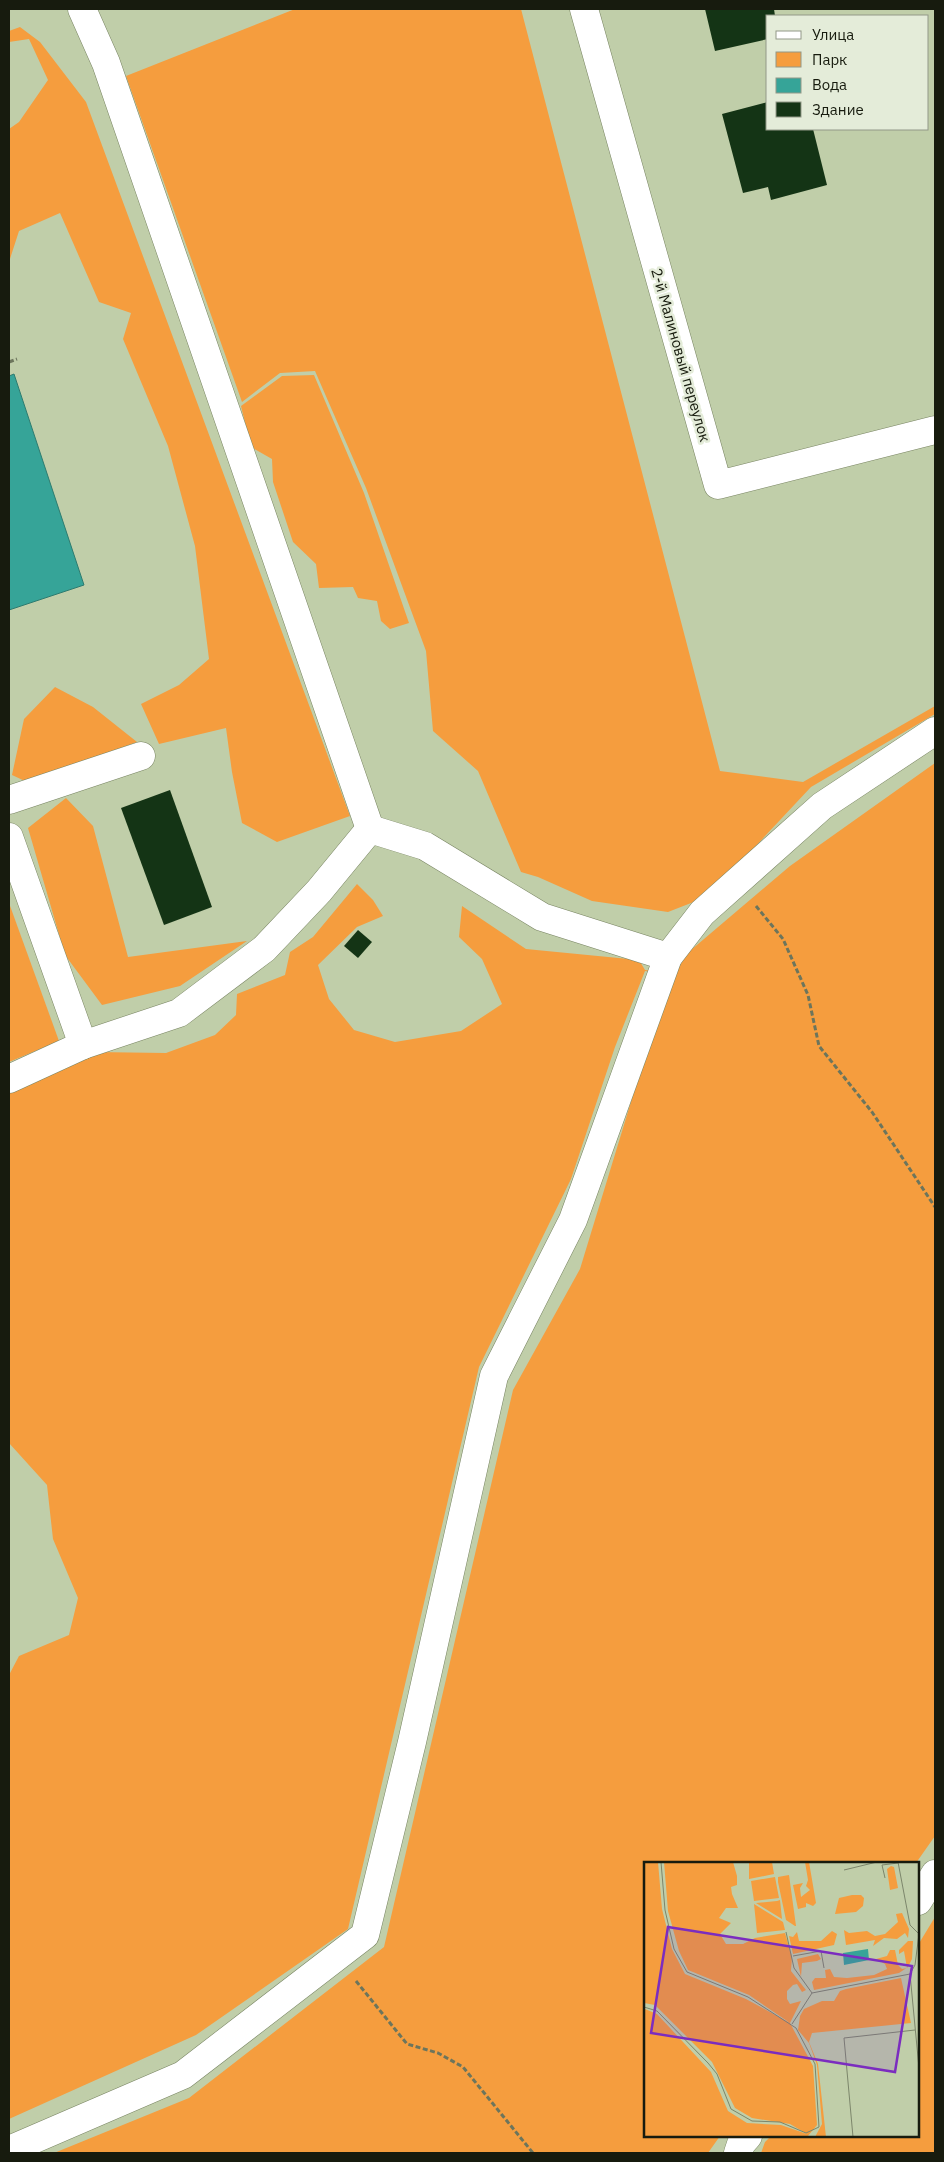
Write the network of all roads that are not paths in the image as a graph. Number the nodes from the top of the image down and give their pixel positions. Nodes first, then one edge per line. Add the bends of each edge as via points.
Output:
1 (82, 9) edge
2 (584, 9) edge
3 (935, 430) edge
4 (935, 731) edge
5 (141, 756) dead end
6 (9, 800) edge
7 (370, 829) junction
8 (9, 837) edge
9 (668, 957) junction
10 (83, 1045) junction
11 (9, 1079) edge
12 (935, 1874) edge
13 (919, 1899) edge
14 (747, 2137) edge
15 (9, 2150) edge
16 (738, 2153) edge

1 - 7 street via 106,63
2 - 3 street, 2-й Малиновый переулок via 718,485
4 - 9 street via 822,806 702,913
5 - 6 street
7 - 9 street via 425,846 542,917
7 - 10 street via 319,891 264,949 179,1013
8 - 10 street
9 - 15 street via 573,1220 494,1376 365,1935 183,2075
10 - 11 street
12 - 13 street
14 - 16 street

